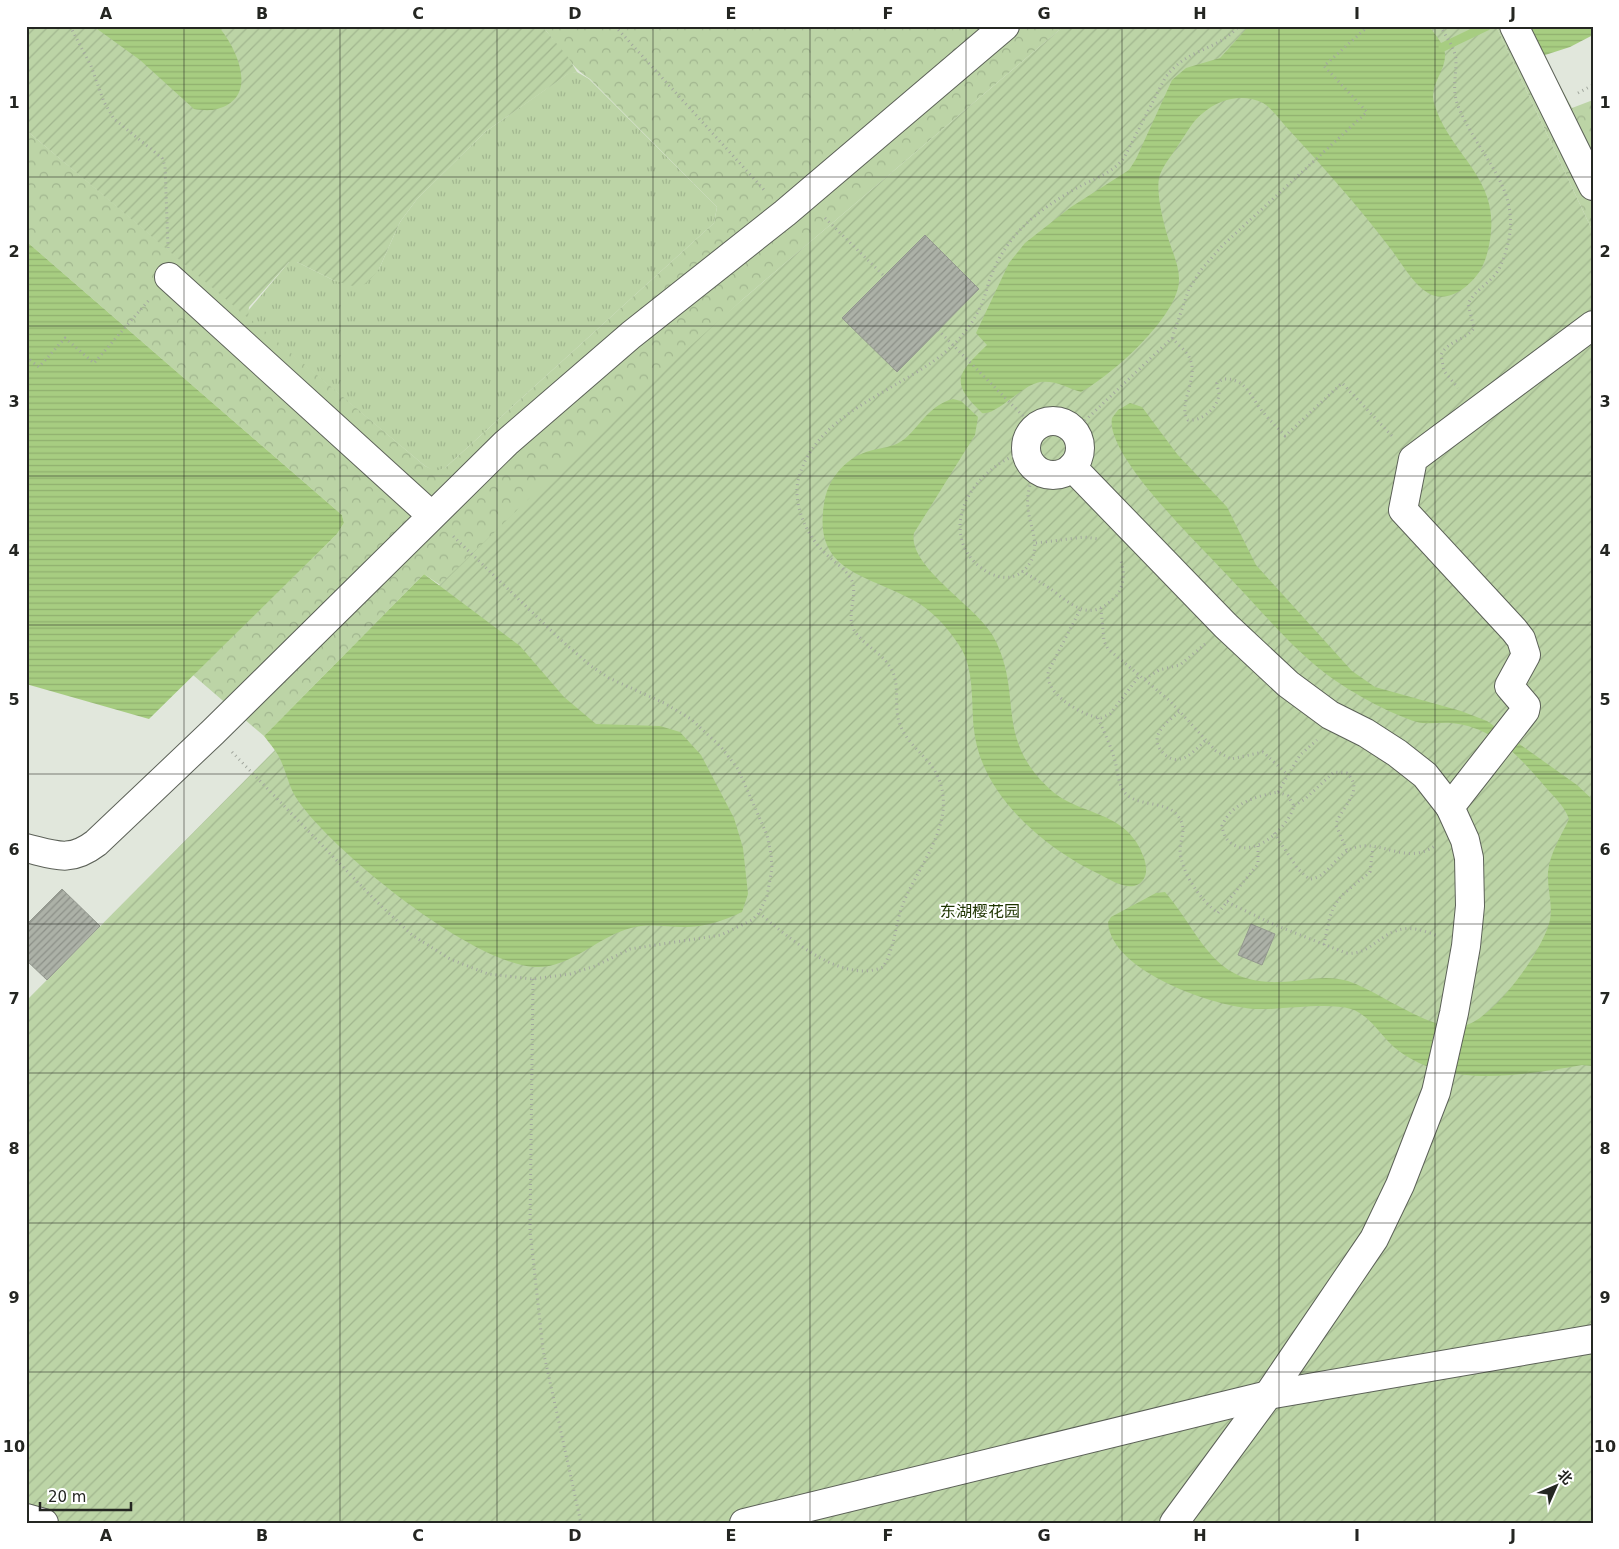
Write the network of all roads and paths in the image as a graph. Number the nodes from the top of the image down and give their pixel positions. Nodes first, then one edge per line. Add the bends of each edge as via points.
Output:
1 (70, 26) edge
2 (615, 26) edge
3 (1004, 26) edge
4 (1239, 26) edge
5 (1362, 26) edge
6 (1440, 26) edge
7 (1517, 33) edge
8 (1593, 186) edge
9 (794, 204) junction
10 (884, 276) dead end
11 (169, 277) joint
12 (134, 317) dead end
13 (1593, 325) edge
14 (938, 330) dead end
15 (1172, 338) junction
16 (953, 346) junction
17 (26, 356) edge
18 (1477, 411) junction
19 (1074, 431) junction
20 (1029, 439) junction
21 (1413, 459) junction
22 (1072, 467) junction
23 (431, 516) junction
24 (1036, 543) junction
25 (1107, 544) dead end
26 (1118, 556) dead end
27 (1022, 571) junction
28 (1101, 608) junction
29 (1080, 610) junction
30 (1226, 626) junction
31 (1140, 675) junction
32 (1145, 679) junction
33 (1180, 712) junction
34 (1098, 718) junction
35 (1344, 721) junction
36 (213, 732) junction
37 (1205, 741) junction
38 (1287, 774) junction
39 (1278, 792) junction
40 (1294, 806) junction
41 (1454, 816) junction
42 (1274, 833) junction
43 (1258, 845) junction
44 (1373, 847) junction
45 (26, 848) edge
46 (1347, 851) junction
47 (1227, 902) junction
48 (759, 913) junction
49 (1324, 945) junction
50 (1466, 946) junction
51 (533, 979) junction
52 (1593, 1339) edge
53 (1268, 1395) junction
54 (26, 1518) edge
55 (44, 1523) edge
56 (581, 1523) edge
57 (744, 1523) edge
58 (1174, 1523) edge

1 - 11 path via 114,119 162,158 165,166
2 - 9 path
3 - 9 lane
4 - 16 path via 1216,44 1187,56 1172,68 1124,158 1116,167 1055,201 1013,238 991,274 977,313
5 - 15 path via 1365,29 1324,66 1367,112 1222,246 1201,270 1189,289
6 - 18 path via 1456,60 1456,102 1491,160 1505,191 1511,224 1509,243 1499,269 1468,304 1474,328 1445,348 1441,355 1444,371
7 - 8 lane
9 - 10 path
9 - 23 lane via 631,335 506,443
11 - 23 lane
12 - 17 path via 94,363 65,338 39,368
13 - 18 lane
14 - 16 path
15 - 19 path
15 - 21 path via 1191,359 1193,367 1184,411 1188,420 1198,420 1210,410 1218,397 1218,383 1232,379 1246,387 1285,436 1342,383
16 - 20 path via 967,359
16 - 48 path via 931,364 866,402 829,430 806,460 798,480 797,494 803,518 817,545 853,582 853,628 894,673 901,727 941,782 942,823 904,902 883,967 857,970 818,956
18 - 21 lane
19 - 20 lane via 1058,421 1045,422
19 - 22 lane via 1080,450
20 - 22 lane via 1052,474
20 - 24 path via 1028,498
20 - 27 path via 978,481 968,500 961,526 966,550 987,572 1006,577
21 - 41 lane via 1403,503 1406,515 1521,639 1526,655 1509,686 1526,709
22 - 30 lane
23 - 36 lane
23 - 48 path via 591,666 691,719 721,747 738,770 767,835 772,868 767,896
24 - 25 path via 1089,537
24 - 27 path via 1031,560
26 - 28 path via 1123,572 1121,587 1114,598
27 - 29 path
28 - 29 path
28 - 31 path via 1105,646
29 - 34 path via 1047,679 1068,703
30 - 32 path via 1186,662 1152,673
30 - 35 lane via 1288,684 1330,715
31 - 32 path
31 - 34 path via 1110,714
32 - 33 path
33 - 37 path
33 - 37 path via 1156,737 1164,754 1181,759
34 - 47 path via 1124,792 1133,799 1165,806 1175,812 1183,826 1180,851 1189,876 1204,900 1218,913
35 - 38 path via 1307,748
35 - 41 lane via 1414,765 1437,788
36 - 45 lane via 85,851 73,857 61,857
36 - 51 path via 374,900 412,935 450,959 488,974
37 - 38 path via 1231,759 1263,752
38 - 39 path
39 - 40 path via 1288,796
39 - 43 path via 1244,802 1223,823 1224,834 1232,844 1243,849
40 - 42 path via 1289,819
40 - 46 path via 1334,772 1347,773 1354,782 1354,794 1336,825
41 - 44 path via 1429,850 1416,854
41 - 50 lane via 1469,858
42 - 43 path
42 - 46 path via 1298,869 1309,879 1320,877
43 - 47 path via 1258,864
44 - 46 path via 1362,846
44 - 49 path via 1370,872 1344,892 1334,905
47 - 49 path
48 - 51 path via 752,920 721,935 630,949 570,974
49 - 50 path via 1357,954 1392,932 1413,929
50 - 53 lane via 1436,1092 1400,1185 1374,1240
51 - 56 path via 530,1230 543,1350
52 - 53 lane
53 - 57 lane
53 - 58 lane
54 - 55 lane

